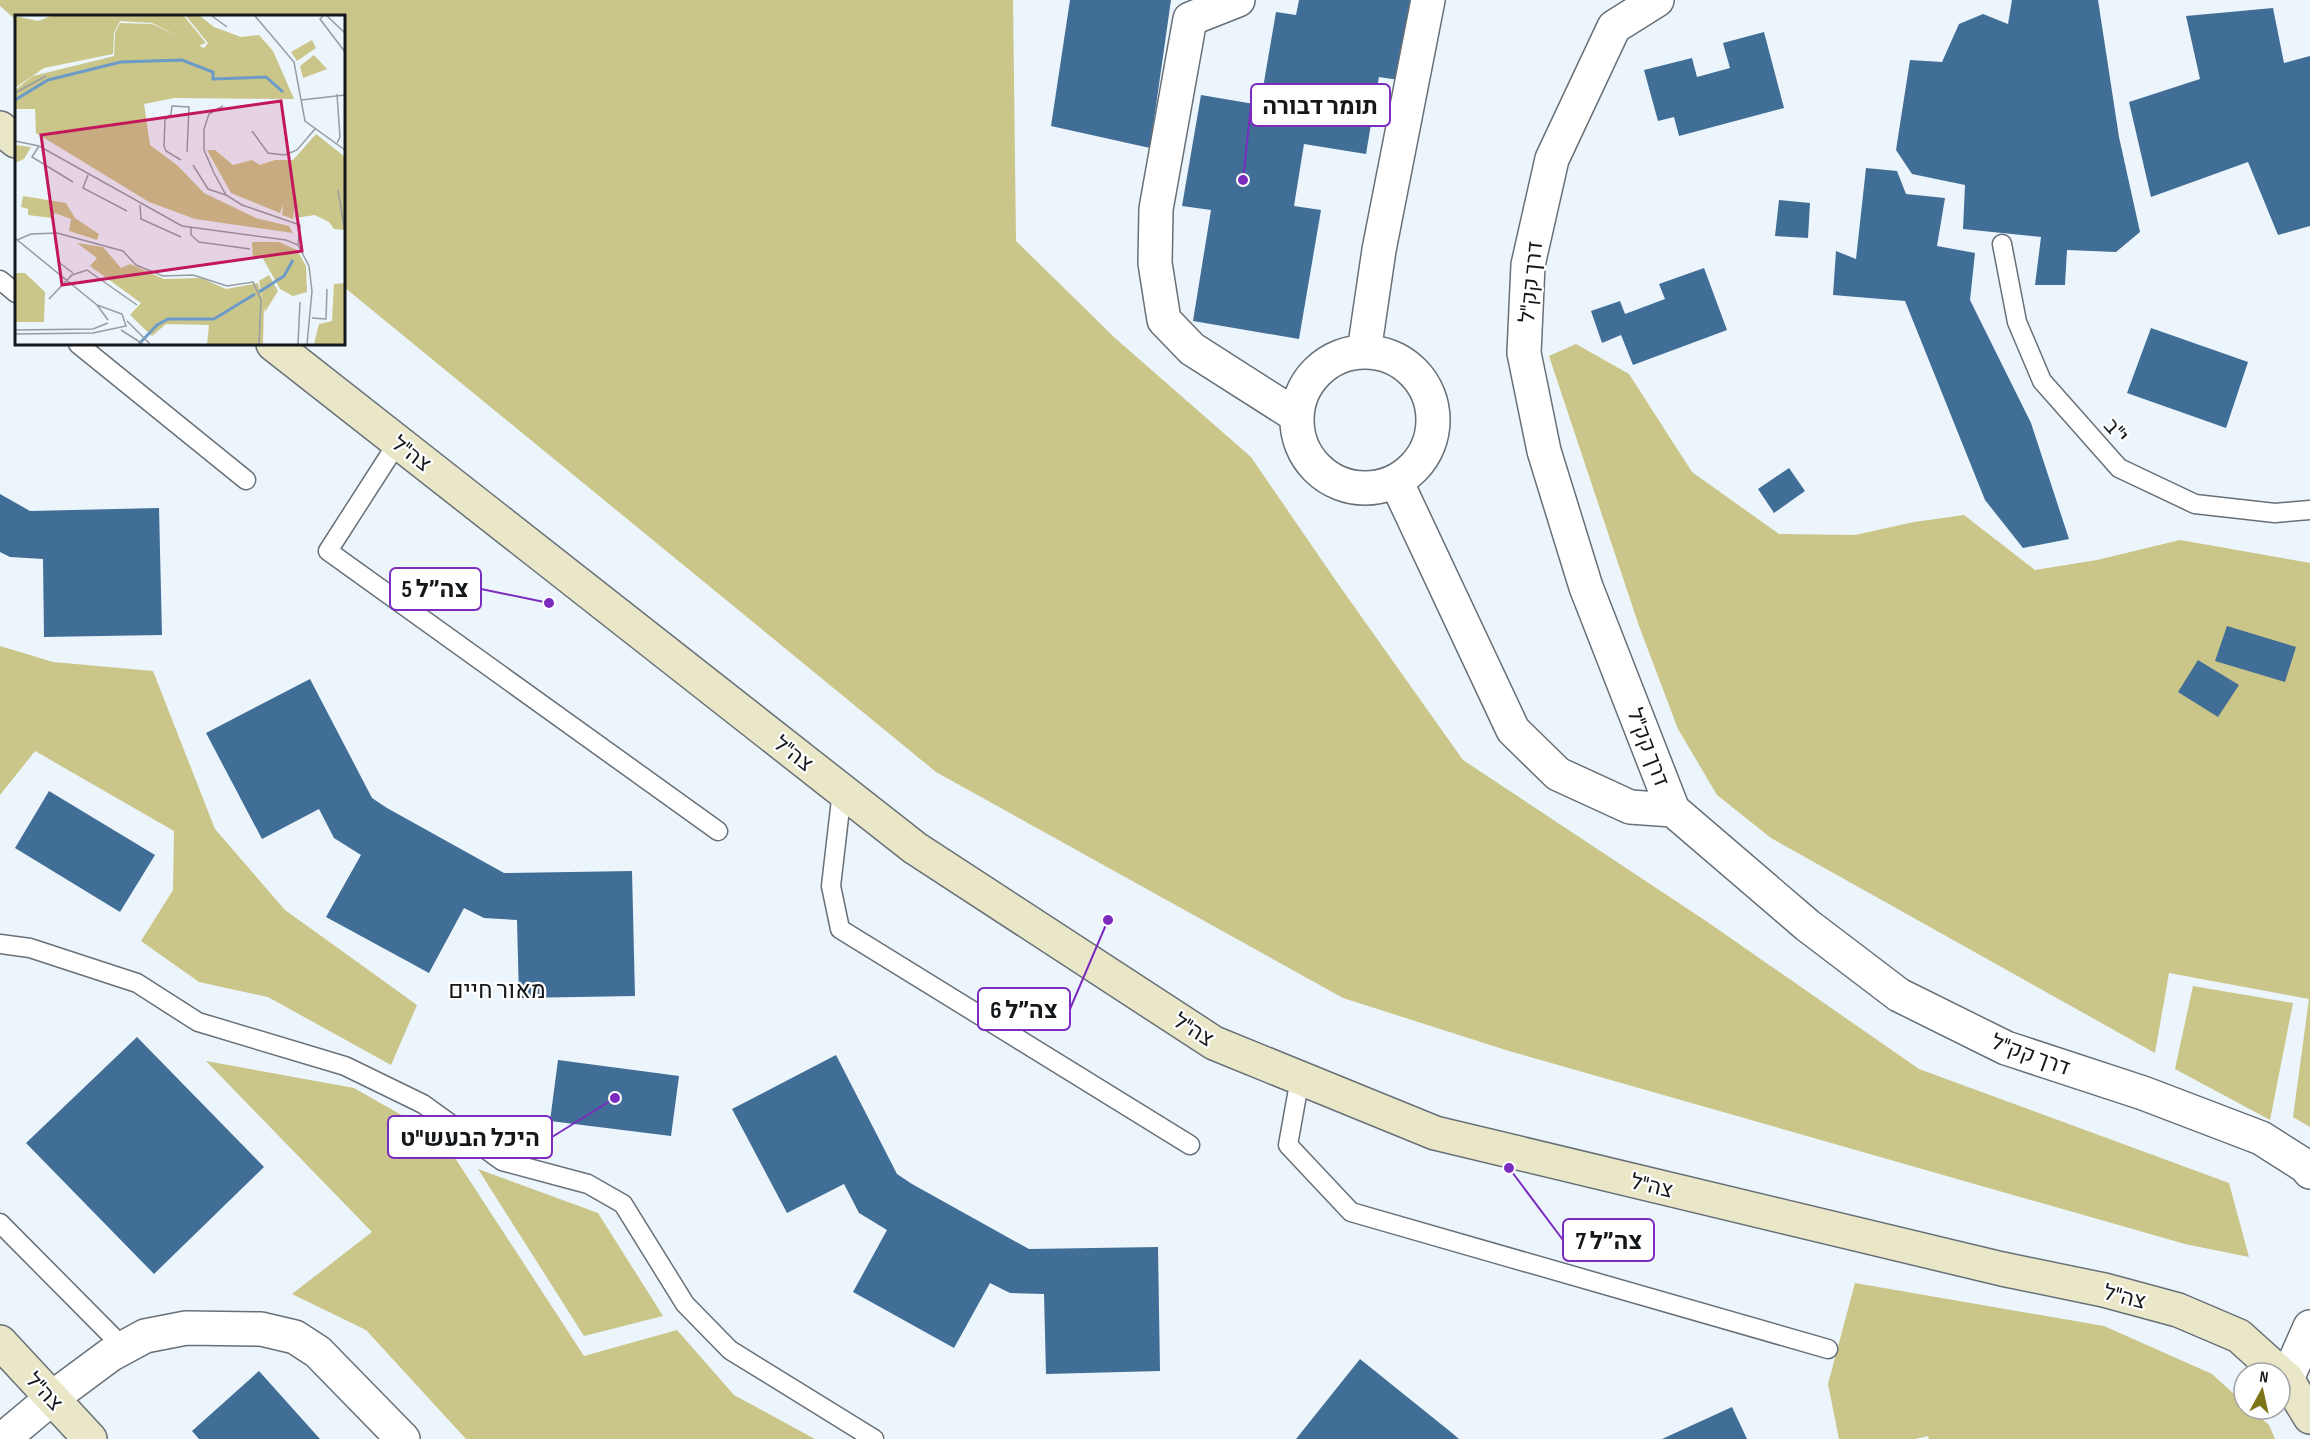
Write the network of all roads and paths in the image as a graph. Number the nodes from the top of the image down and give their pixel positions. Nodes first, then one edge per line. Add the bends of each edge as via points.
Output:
1 (1239, 0) edge
2 (1428, 0) edge
3 (1657, 0) edge
4 (0, 128) edge
5 (15, 140) edge
6 (2002, 244) dead end
7 (0, 280) edge
8 (15, 292) edge
9 (79, 345) edge
10 (274, 345) edge
11 (1364, 352) junction
12 (1297, 416) junction
13 (398, 442) junction
14 (246, 480) dead end
15 (1396, 481) junction
16 (2310, 510) edge
17 (843, 791) junction
18 (1673, 810) junction
19 (718, 831) dead end
20 (0, 944) edge
21 (1300, 1078) junction
22 (1190, 1145) dead end
23 (2310, 1172) edge
24 (0, 1223) edge
25 (2310, 1327) edge
26 (0, 1342) edge
27 (124, 1348) junction
28 (1828, 1349) dead end
29 (2267, 1361) edge
30 (2290, 1361) edge
31 (2292, 1390) edge
32 (52, 1398) junction
33 (2310, 1417) edge
34 (3, 1439) edge
35 (90, 1439) edge
36 (403, 1439) edge
37 (874, 1439) edge

1 - 12 street via 1190,19 1156,209 1155,263 1164,320 1192,349
2 - 11 street via 1378,250
3 - 18 street, דרך קק"ל via 1614,27 1552,159 1528,265 1524,353 1544,451 1586,587
4 - 5 street
6 - 16 lane, י"ב via 2017,322 2042,381 2119,468 2195,504 2275,513
7 - 8 lane
9 - 14 lane
10 - 13 street, צה"ל
11 - 12 street via 1344,355 1311,378 1301,396
11 - 15 street via 1383,354 1405,364 1421,381 1431,402 1433,425 1428,448 1415,467
12 - 15 street via 1300,442 1311,462 1329,478 1351,487 1374,487
13 - 17 street, צה"ל
13 - 19 lane via 328,551
15 - 18 street via 1514,730 1558,774 1630,807
17 - 21 street, צה"ל via 915,848 1214,1043
17 - 22 lane via 831,886 840,928
18 - 23 street, דרך קק"ל via 1807,925 1899,995 2006,1048 2143,1093 2260,1138
20 - 37 lane via 30,948 137,983 198,1022 345,1066 423,1104 502,1161 588,1184 623,1204 686,1304 730,1350
21 - 28 lane via 1288,1145 1351,1212
21 - 29 street, צה"ל via 1436,1133 2178,1310 2239,1336
24 - 27 lane
25 - 30 street
26 - 32 street, צה"ל
27 - 32 street
27 - 36 street via 146,1336 186,1328 261,1329 295,1337 318,1352
31 - 33 street, צה"ל
32 - 34 street
32 - 35 street, צה"ל

